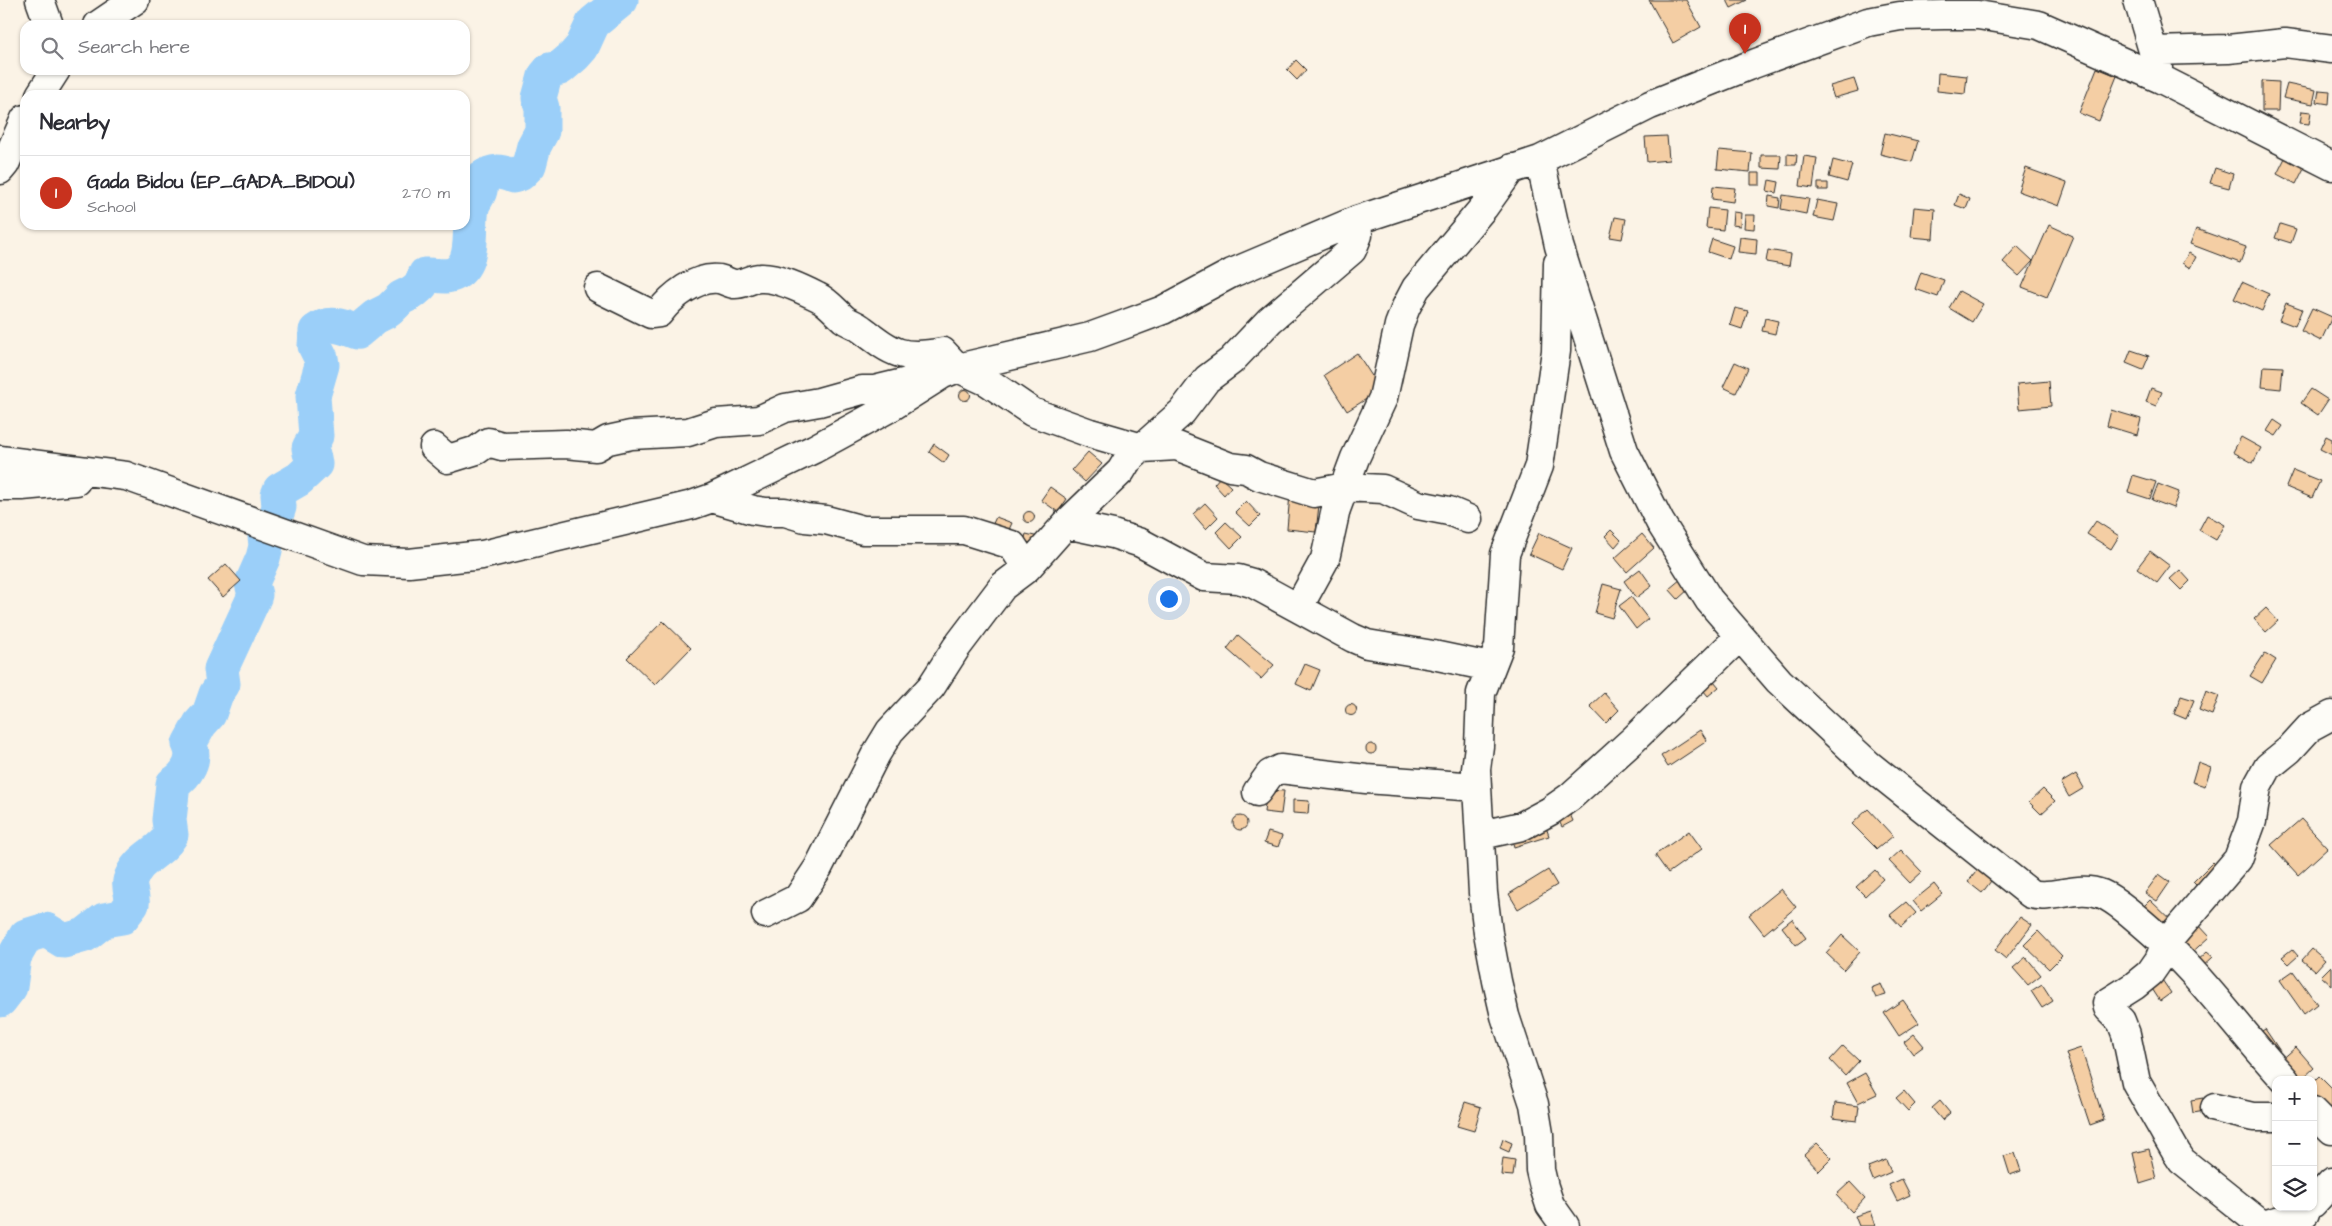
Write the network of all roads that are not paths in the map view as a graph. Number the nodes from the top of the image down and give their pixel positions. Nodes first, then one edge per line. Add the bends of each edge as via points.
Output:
1 (40, 0) edge
2 (135, 0) edge
3 (2138, 0) edge
4 (47, 20) edge
5 (105, 20) edge
6 (2332, 49) edge
7 (2153, 51) junction
8 (53, 75) edge
9 (2161, 79) junction
10 (43, 90) edge
11 (20, 130) edge
12 (1540, 160) junction
13 (2332, 166) edge
14 (1512, 168) junction
15 (0, 170) edge
16 (1358, 220) junction
17 (1559, 246) junction
18 (598, 288) dead end
19 (958, 368) junction
20 (434, 447) dead end
21 (1142, 448) junction
22 (0, 460) edge
23 (126, 476) junction
24 (0, 486) edge
25 (1345, 486) junction
26 (712, 498) junction
27 (1468, 519) dead end
28 (1066, 524) junction
29 (1027, 568) junction
30 (1298, 608) junction
31 (1740, 636) junction
32 (1490, 668) junction
33 (2332, 715) edge
34 (1477, 786) junction
35 (1257, 792) dead end
36 (1481, 835) junction
37 (766, 914) dead end
38 (2166, 943) junction
39 (2282, 1076) edge
40 (2215, 1108) dead end
41 (2272, 1117) edge
42 (2332, 1182) edge
43 (2305, 1212) edge
44 (1565, 1226) edge
45 (2261, 1226) edge

1 - 4 street
2 - 5 street
3 - 7 street
6 - 7 street via 2284,44
7 - 9 street
8 - 10 street
9 - 12 street via 2039,25 1978,15 1900,16 1868,22 1650,105
9 - 13 street
11 - 15 street
12 - 14 street
12 - 17 street
14 - 16 street
14 - 25 street via 1416,288 1406,307 1399,324 1383,398
16 - 19 street via 1232,273 1163,310 1123,325 1090,337
16 - 21 street via 1358,235 1352,250 1270,320 1231,362 1207,379 1182,412
17 - 31 street via 1624,451 1665,530 1709,600
17 - 32 street via 1556,350 1539,466 1505,554 1499,647
18 - 19 street via 651,314 659,313 670,299 686,288 707,279 736,284 761,278 778,281 820,298 850,324 859,326 872,339 898,354 921,356 943,352
19 - 20 street via 932,369 907,382 785,408 759,420 716,423 688,432 632,434 608,440 596,447 566,444 502,446 488,442 477,450 448,459
19 - 21 street via 988,382 1032,412
19 - 26 street via 814,449
21 - 25 street via 1176,446 1314,493
21 - 28 street
22 - 23 street
23 - 24 street
23 - 26 street via 363,561 409,563 482,555
25 - 27 street via 1383,489 1418,505 1449,511
25 - 30 street via 1325,559
26 - 29 street via 753,510 785,512 863,530 964,530 1012,545
28 - 29 street
28 - 30 street via 1141,543 1204,578 1252,582
29 - 37 street via 1003,586 956,648 931,688 890,731 818,868 798,898
30 - 32 street via 1367,644
31 - 36 street via 1570,797 1522,826
31 - 38 street via 1779,681 1869,766 2031,894 2041,896 2087,889 2103,895 2132,914
32 - 34 street via 1481,693
33 - 38 street via 2310,727 2268,767 2257,787 2252,821 2238,859
34 - 35 street via 1366,779 1280,769 1270,774
34 - 36 street
36 - 44 street via 1483,893 1497,982 1534,1104 1544,1187 1550,1206
38 - 39 street
38 - 45 street via 2150,973 2110,999 2108,1008 2121,1021 2126,1034 2136,1082 2179,1157
40 - 41 street via 2253,1117
42 - 43 street
43 - 45 street

